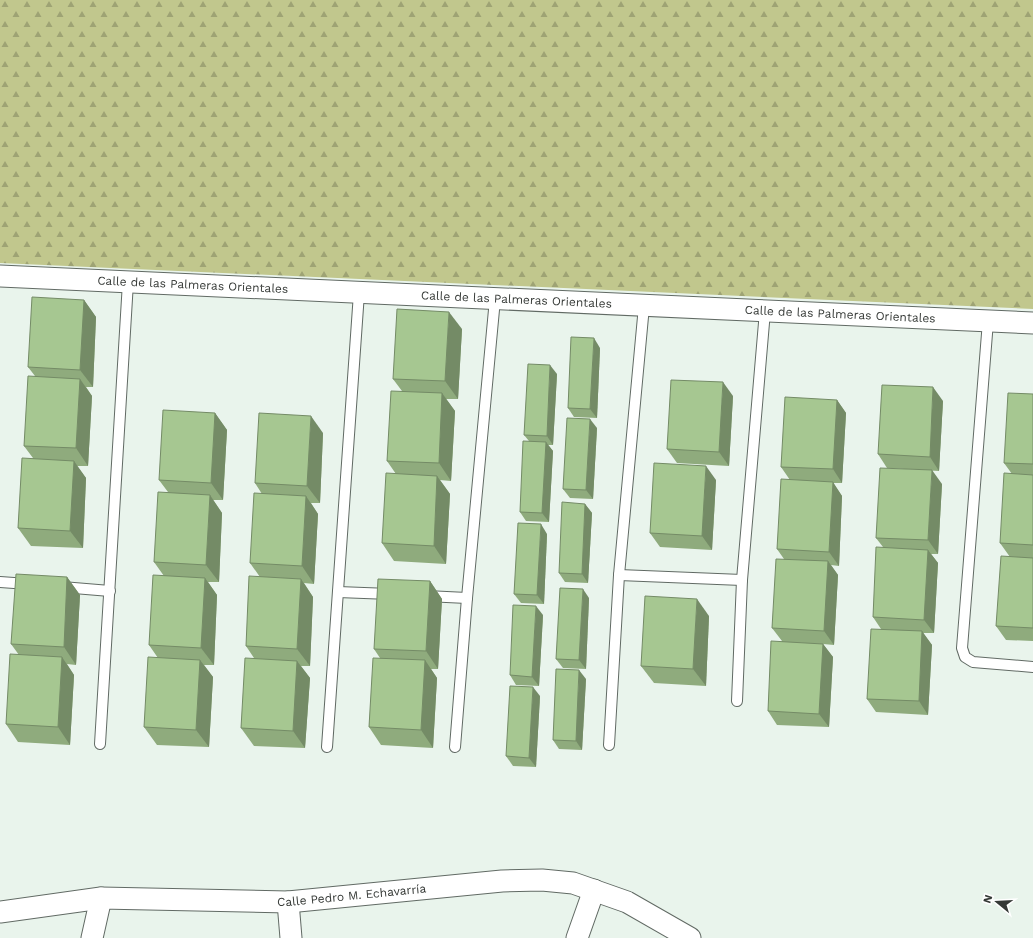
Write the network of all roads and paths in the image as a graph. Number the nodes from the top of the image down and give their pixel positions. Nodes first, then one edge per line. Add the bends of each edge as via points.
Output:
1 (0, 276) edge
2 (128, 282) junction
3 (359, 293) junction
4 (495, 299) junction
5 (644, 306) junction
6 (765, 311) junction
7 (988, 321) junction
8 (1033, 323) edge
9 (619, 575) junction
10 (742, 580) junction
11 (0, 582) edge
12 (39, 585) edge
13 (55, 586) edge
14 (110, 591) junction
15 (338, 592) junction
16 (399, 595) edge
17 (414, 596) edge
18 (467, 598) junction
19 (1033, 667) edge
20 (737, 701) dead end
21 (100, 744) dead end
22 (609, 745) dead end
23 (327, 747) dead end
24 (455, 747) dead end
25 (594, 890) junction
26 (101, 898) junction
27 (288, 902) junction
28 (0, 912) edge
29 (92, 938) edge
30 (291, 938) edge
31 (578, 938) edge
32 (690, 938) edge

1 - 2 street, Calle de las Palmeras Orientales
2 - 3 street, Calle de las Palmeras Orientales
2 - 14 lane
3 - 4 street, Calle de las Palmeras Orientales
3 - 15 lane
4 - 5 street, Calle de las Palmeras Orientales
4 - 18 lane
5 - 6 street, Calle de las Palmeras Orientales
5 - 9 lane
6 - 7 street, Calle de las Palmeras Orientales
6 - 10 lane
7 - 8 street, Calle de las Palmeras Orientales
7 - 19 lane via 962,648 965,657 973,662
9 - 10 lane
9 - 22 lane
10 - 20 lane
11 - 12 lane
13 - 14 lane
14 - 21 lane
15 - 16 lane
15 - 23 lane
17 - 18 lane
18 - 24 lane
25 - 27 street, Calle Pedro M. Echavarría via 573,883 542,880
25 - 31 street
25 - 32 street, Calle Pedro M. Echavarría via 627,902
26 - 27 street, Calle Pedro M. Echavarría
26 - 28 street, Calle Pedro M. Echavarría
26 - 29 street
27 - 30 street

